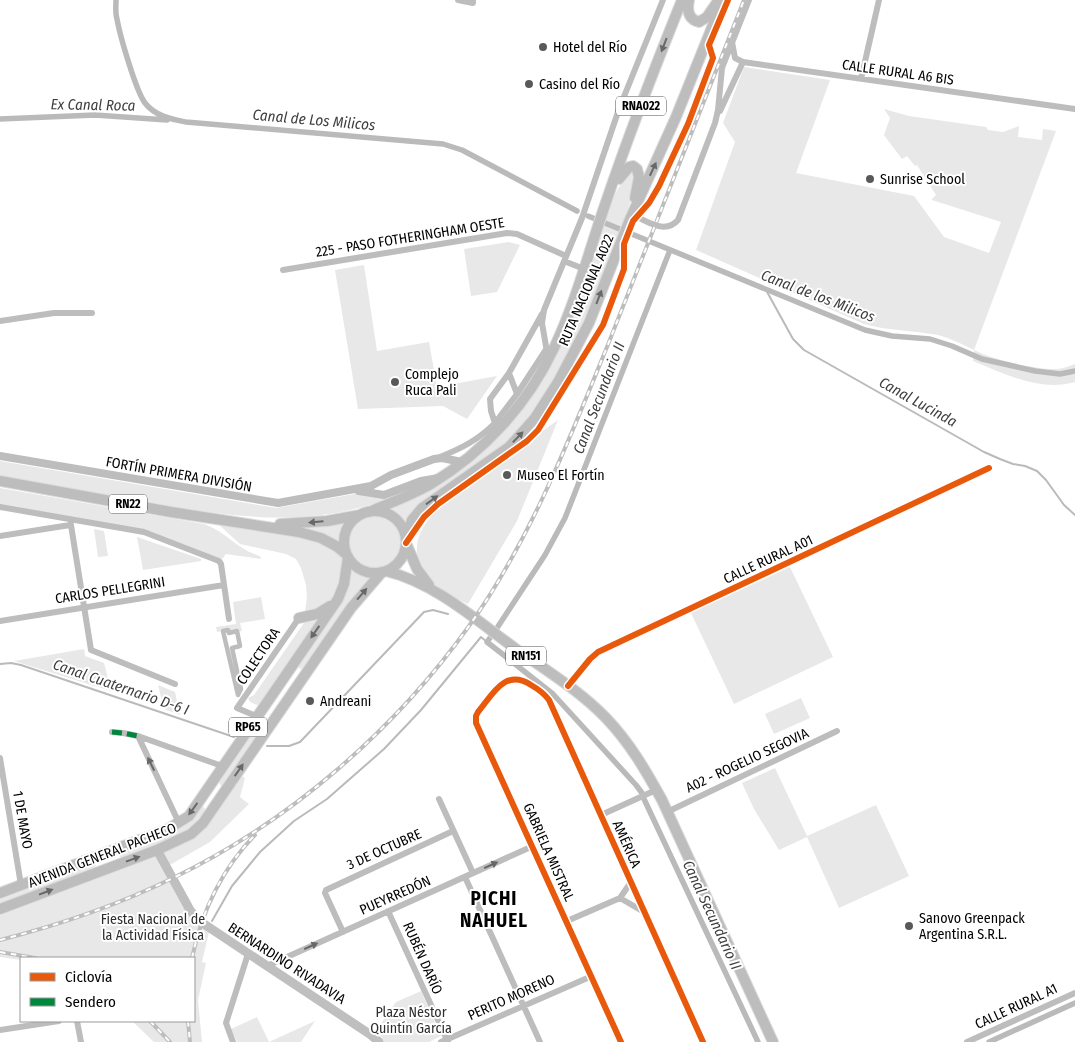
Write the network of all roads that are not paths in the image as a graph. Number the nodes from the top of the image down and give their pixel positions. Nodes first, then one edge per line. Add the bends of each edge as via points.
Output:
1 (458, 0) edge
2 (474, 0) edge
3 (663, 0) edge
4 (682, 0) edge
5 (690, 0) edge
6 (719, 0) edge
7 (723, 0) edge
8 (749, 0) edge
9 (879, 0) edge
10 (732, 42) junction
11 (743, 62) junction
12 (861, 79) junction
13 (1075, 109) edge
14 (717, 116) junction
15 (606, 201) junction
16 (631, 216) junction
17 (565, 259) junction
18 (584, 269) junction
19 (283, 270) dead end
20 (544, 310) junction
21 (92, 313) dead end
22 (0, 321) edge
23 (547, 348) junction
24 (549, 359) junction
25 (508, 373) junction
26 (517, 394) junction
27 (495, 423) junction
28 (0, 456) edge
29 (438, 458) junction
30 (462, 462) junction
31 (989, 468) dead end
32 (440, 478) junction
33 (0, 481) edge
34 (380, 482) junction
35 (355, 489) junction
36 (388, 495) junction
37 (0, 507) edge
38 (367, 513) junction
39 (50, 516) junction
40 (70, 522) junction
41 (256, 524) junction
42 (49, 528) junction
43 (0, 536) edge
44 (406, 542) junction
45 (347, 556) junction
46 (384, 572) junction
47 (224, 585) junction
48 (437, 593) junction
49 (338, 599) junction
50 (84, 607) junction
51 (299, 618) joint
52 (229, 619) dead end
53 (0, 621) edge
54 (284, 677) junction
55 (507, 680) joint
56 (175, 684) dead end
57 (297, 686) junction
58 (568, 686) junction
59 (241, 689) joint
60 (256, 716) junction
61 (837, 731) dead end
62 (112, 732) dead end
63 (138, 736) junction
64 (0, 758) edge
65 (222, 766) junction
66 (656, 790) junction
67 (206, 792) junction
68 (439, 799) dead end
69 (219, 800) junction
70 (667, 812) junction
71 (601, 815) junction
72 (179, 823) junction
73 (454, 831) junction
74 (533, 846) junction
75 (157, 850) junction
76 (104, 854) junction
77 (109, 868) junction
78 (473, 873) junction
79 (465, 877) junction
80 (631, 882) junction
81 (21, 885) junction
82 (0, 893) edge
83 (620, 898) junction
84 (0, 909) edge
85 (388, 911) junction
86 (644, 912) junction
87 (567, 921) junction
88 (343, 932) junction
89 (248, 954) junction
90 (267, 966) junction
91 (592, 976) junction
92 (1075, 993) edge
93 (523, 1006) junction
94 (52, 1022) edge
95 (78, 1022) edge
96 (0, 1030) edge
97 (445, 1041) edge
98 (81, 1042) edge
99 (233, 1042) edge
100 (379, 1042) edge
101 (540, 1042) edge
102 (622, 1042) edge
103 (703, 1042) edge
104 (773, 1042) edge
105 (967, 1042) edge

1 - 2 street via 473,3
3 - 17 street via 620,106
4 -> 15 main road, RUTA NACIONAL A022 / RNA022
5 - 6 main road via 690,16 699,22 707,17
16 -> 7 main road, RUTA NACIONAL A022 / RNA022 via 676,117
8 - 10 street
9 - 12 street
10 - 11 street via 735,58
10 - 14 street via 721,75
11 - 12 street, CALLE RURAL A6 BIS
11 - 14 street
12 - 13 street, CALLE RURAL A6 BIS
14 - 16 street via 675,223 660,227
15 - 16 main road via 624,170 636,168 639,177
15 - 18 main road, RUTA NACIONAL A022 / RNA022
44 -> 16 main road, RUTA NACIONAL A022 / RNA022 via 412,520 422,508 500,454 534,418 578,346
17 - 18 street, 225 - PASO FOTHERINGHAM OESTE
17 - 19 street, 225 - PASO FOTHERINGHAM OESTE via 507,232
17 - 20 street
18 - 24 main road, RUTA NACIONAL A022 / RNA022
20 - 23 street via 542,323
20 - 25 street
21 - 22 street via 54,313
23 - 24 street
23 - 26 street
24 - 30 main road, RUTA NACIONAL A022 / RNA022 via 512,414
25 - 26 street
25 - 27 street via 490,399
26 - 27 street
27 - 29 street via 466,446
28 - 35 street, FORTÍN PRIMERA DIVISIÓN via 273,502
29 - 30 street, FORTÍN PRIMERA DIVISIÓN
29 - 34 street, FORTÍN PRIMERA DIVISIÓN
30 - 32 main road, RUTA NACIONAL A022 / RNA022
31 - 58 street, CALLE RURAL A01 via 598,652
32 - 36 street via 421,480
32 - 38 main road, RUTA NACIONAL A022 / RNA022
33 - 41 main road, RN22
34 - 35 street, FORTÍN PRIMERA DIVISIÓN
34 - 36 street via 381,492
35 - 36 street, FORTÍN PRIMERA DIVISIÓN
37 - 39 street
38 -> 41 main road, RN22 via 315,522
38 - 44 main road, RN22 via 381,512 396,520 403,529
38 - 45 main road via 348,528 344,539
39 - 40 street
39 - 42 street via 54,522
40 - 42 street
40 - 47 street via 144,532 220,562
40 - 50 street
41 - 45 main road, RN22 via 314,535
42 - 43 street
44 - 46 main road via 401,560
44 - 48 main road, RN151 via 420,574
45 - 46 main road, RN22 via 360,569 371,573
45 - 49 main road, AVENIDA GENERAL PACHECO / RP65 via 344,584
46 - 48 main road, RN151 via 410,578
57 -> 46 main road, AVENIDA GENERAL PACHECO / RP65 via 356,601
47 - 50 street, CARLOS PELLEGRINI
47 - 52 street
48 - 58 main road, RN151
49 - 51 main road via 321,612
49 -> 54 main road, AVENIDA GENERAL PACHECO / RP65
50 - 53 street, CARLOS PELLEGRINI
50 - 56 street via 92,652
51 - 60 street, COLECTORA via 237,708
54 - 57 main road
54 - 60 main road, AVENIDA GENERAL PACHECO / RP65
55 - 71 street, AMÉRICA via 526,682 547,698
55 - 74 street, GABRIELA MISTRAL via 478,712 476,720
57 - 60 main road via 282,696 268,716
69 -> 57 main road, AVENIDA GENERAL PACHECO / RP65
58 - 66 main road, RN151 via 598,710 621,735
59 - 59 street via 238,695 224,631 237,632 240,646 232,648
60 - 65 main road, AVENIDA GENERAL PACHECO / RP65
61 - 70 street, A02 - ROGELIO SEGOVIA
62 - 63 street
63 - 65 street
72 -> 63 street
64 - 81 street, 1 DE MAYO
65 - 67 main road, AVENIDA GENERAL PACHECO / RP65
66 - 70 main road, RN151
66 - 71 street
67 - 69 main road
67 -> 72 main road, AVENIDA GENERAL PACHECO / RP65 via 189,816
68 - 73 street
69 - 75 main road, AVENIDA GENERAL PACHECO / RP65 via 196,831
70 - 104 main road, RN151
71 - 80 street, AMÉRICA
72 - 76 main road, AVENIDA GENERAL PACHECO / RP65
73 - 78 street
73 - 88 street, 3 DE OCTUBRE via 325,890
78 -> 74 street, PUEYRREDÓN
74 - 87 street, GABRIELA MISTRAL
77 -> 75 main road, AVENIDA GENERAL PACHECO / RP65
75 - 89 main road, BERNARDINO RIVADAVIA via 194,917
76 - 77 main road
76 - 81 main road, AVENIDA GENERAL PACHECO / RP65
84 -> 77 main road, AVENIDA GENERAL PACHECO / RP65
78 - 79 street, PUEYRREDÓN
79 - 85 street, PUEYRREDÓN
79 - 93 street
80 - 83 street
80 - 86 street, AMÉRICA
81 - 82 main road, AVENIDA GENERAL PACHECO / RP65
83 - 86 street
83 - 87 street
85 - 88 street, PUEYRREDÓN
85 - 97 street, RUBÉN DARÍO
86 - 103 street, AMÉRICA
87 - 91 street, GABRIELA MISTRAL
90 -> 88 street, PUEYRREDÓN
89 - 90 main road, BERNARDINO RIVADAVIA
89 - 99 street via 226,1023
90 - 100 main road, BERNARDINO RIVADAVIA
91 - 93 street, PERITO MORENO
91 - 102 street, GABRIELA MISTRAL
92 - 105 street, CALLE RURAL A1
93 - 97 street, PERITO MORENO
93 - 101 street
94 - 96 street
95 - 98 street

